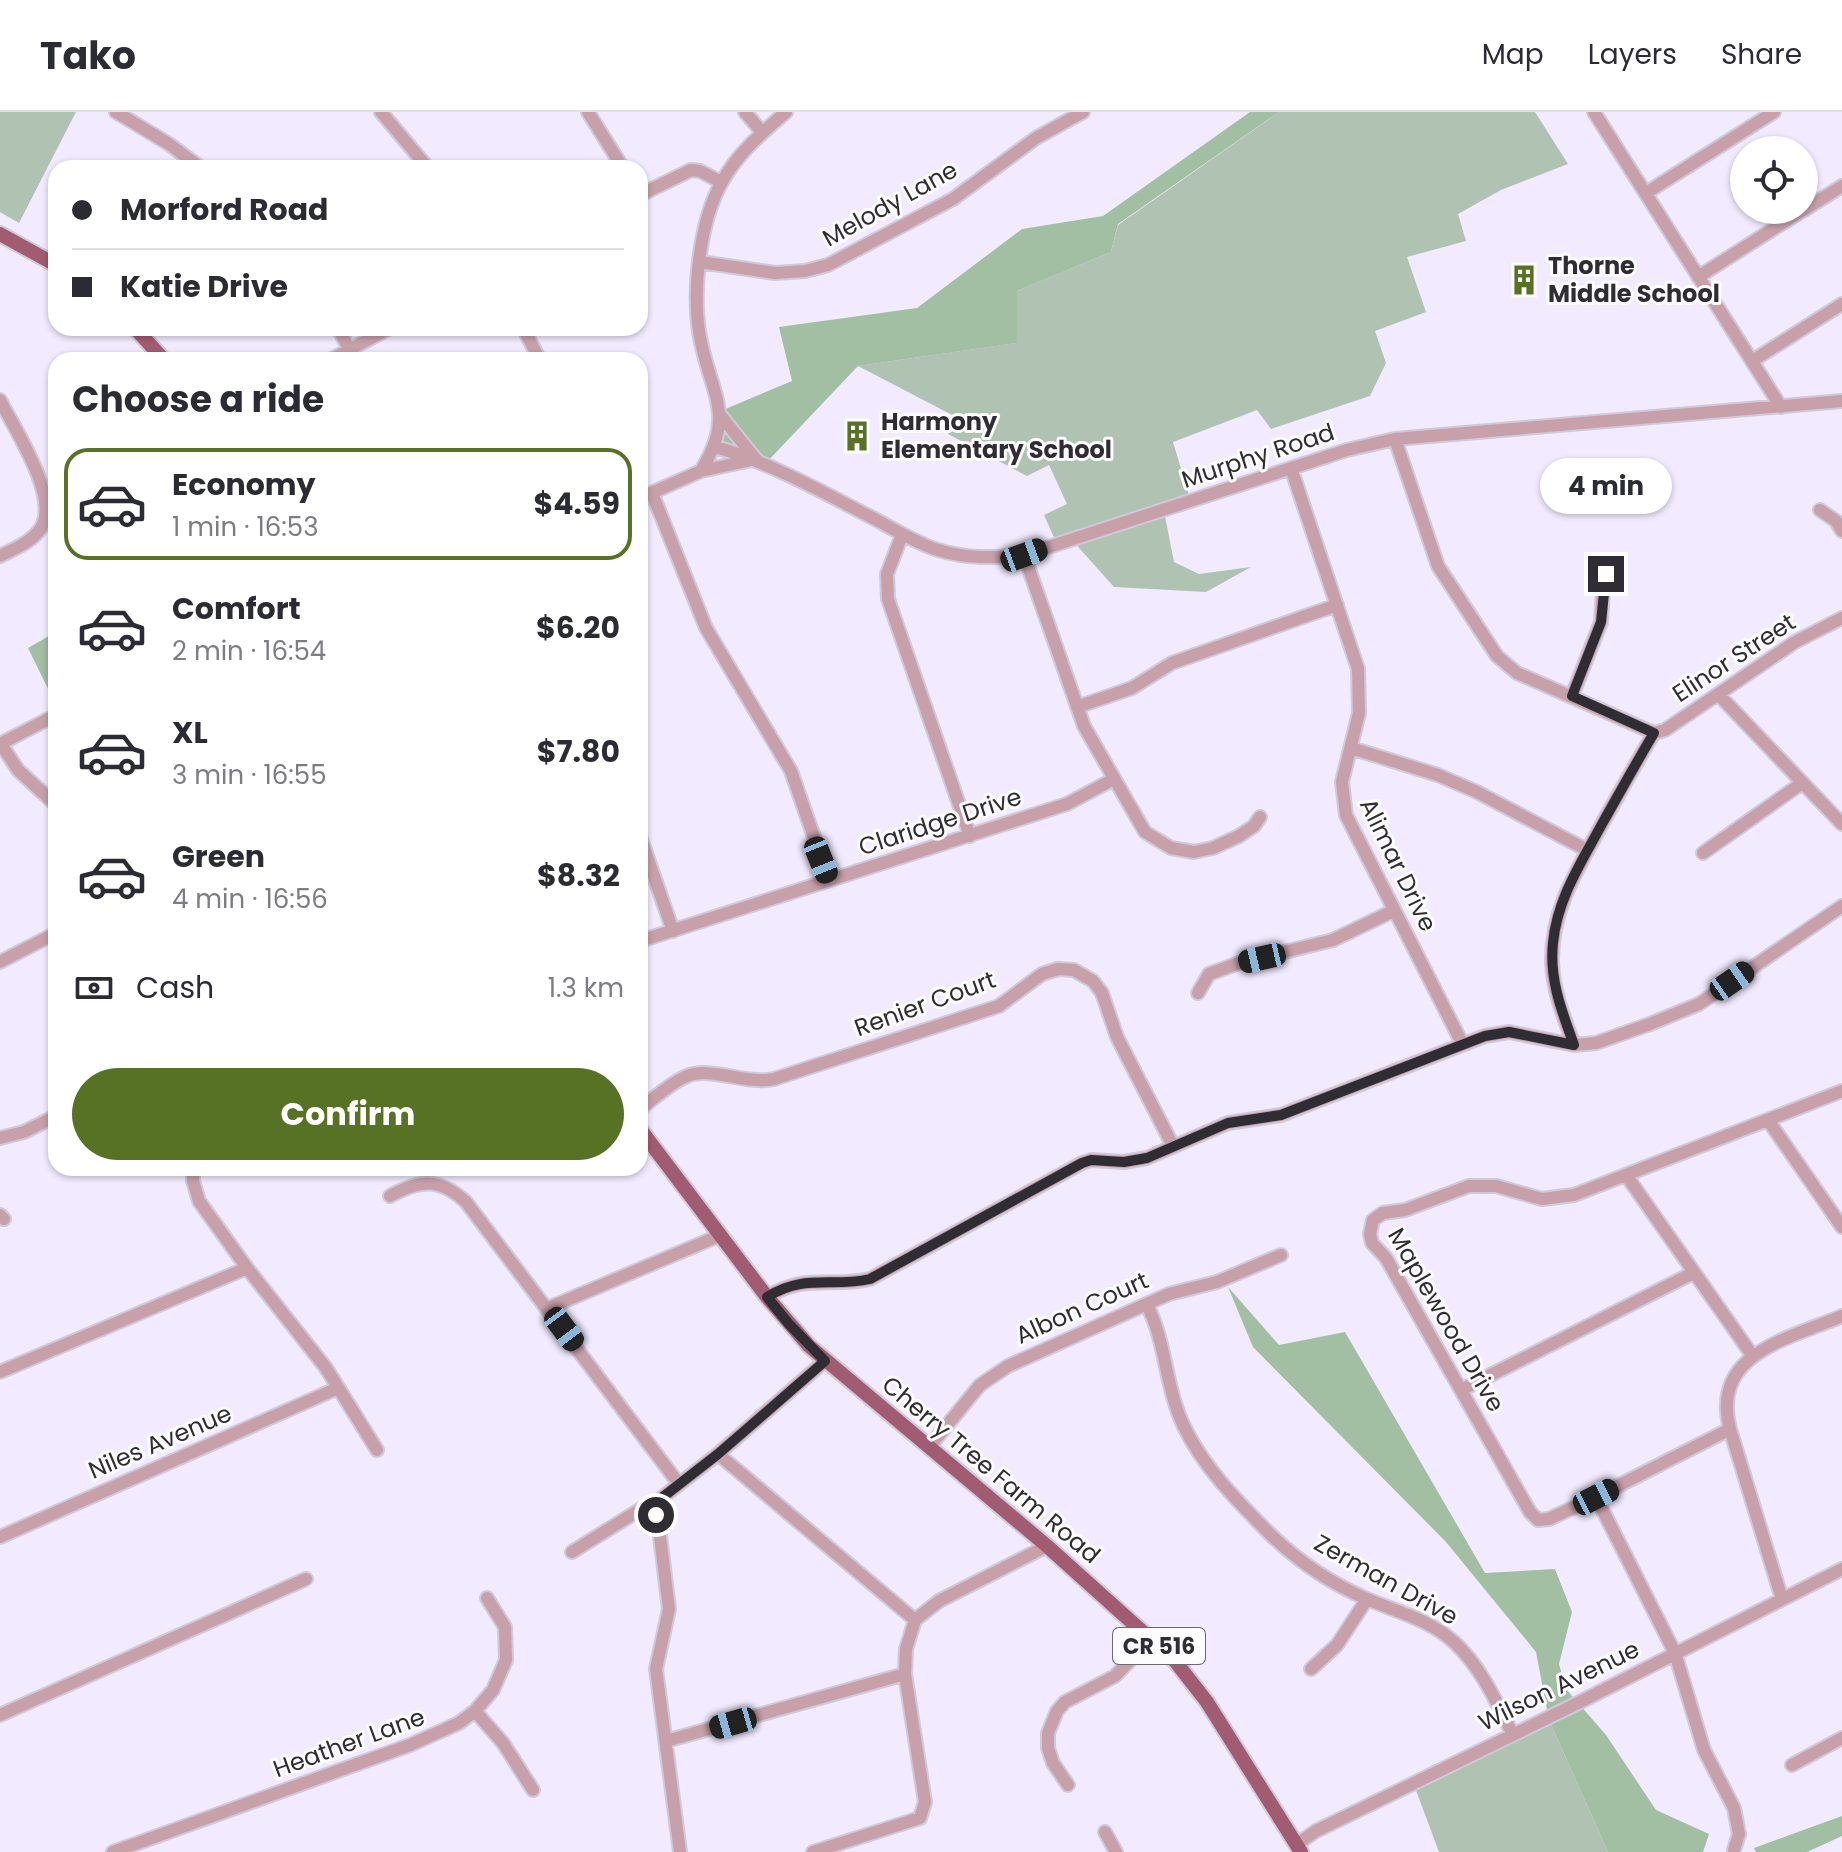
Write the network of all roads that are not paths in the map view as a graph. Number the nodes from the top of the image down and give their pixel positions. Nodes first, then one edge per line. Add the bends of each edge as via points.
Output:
1 (116, 112) edge
2 (381, 112) edge
3 (588, 112) edge
4 (745, 112) edge
5 (786, 112) edge
6 (1083, 112) edge
7 (1594, 112) edge
8 (1774, 112) edge
9 (762, 132) junction
10 (190, 160) edge
11 (421, 160) edge
12 (618, 160) edge
13 (721, 182) junction
14 (1842, 186) edge
15 (648, 191) edge
16 (1646, 193) junction
17 (1818, 201) edge
18 (1782, 224) edge
19 (0, 234) edge
20 (48, 261) edge
21 (700, 262) junction
22 (1698, 277) junction
23 (1842, 304) edge
24 (142, 336) edge
25 (379, 336) edge
26 (157, 352) edge
27 (356, 352) edge
28 (1752, 361) junction
29 (0, 400) edge
30 (1842, 401) edge
31 (1781, 407) junction
32 (721, 416) junction
33 (1395, 439) junction
34 (716, 447) junction
35 (756, 459) junction
36 (1291, 468) junction
37 (701, 471) junction
38 (648, 494) edge
39 (648, 499) edge
40 (1820, 510) dead end
41 (1842, 531) edge
42 (902, 535) junction
43 (1024, 555) junction
44 (0, 556) edge
45 (1608, 570) dead end
46 (1337, 605) junction
47 (1842, 618) edge
48 (1718, 694) junction
49 (1572, 696) junction
50 (1077, 707) junction
51 (48, 719) edge
52 (1654, 733) junction
53 (0, 744) edge
54 (1351, 748) junction
55 (1114, 779) junction
56 (1802, 783) junction
57 (48, 798) edge
58 (1260, 817) dead end
59 (1842, 824) edge
60 (970, 836) junction
61 (1587, 850) junction
62 (1703, 853) dead end
63 (648, 859) edge
64 (829, 880) junction
65 (1842, 906) edge
66 (1393, 911) junction
67 (673, 931) junction
68 (48, 937) edge
69 (648, 939) edge
70 (0, 962) edge
71 (1198, 993) dead end
72 (1462, 1043) junction
73 (1574, 1045) junction
74 (1842, 1091) edge
75 (648, 1103) edge
76 (48, 1120) edge
77 (1768, 1120) junction
78 (0, 1138) edge
79 (648, 1139) edge
80 (1173, 1146) junction
81 (1626, 1175) junction
82 (193, 1176) edge
83 (390, 1196) dead end
84 (1842, 1227) edge
85 (721, 1235) junction
86 (1281, 1255) dead end
87 (247, 1268) junction
88 (1693, 1273) junction
89 (767, 1297) junction
90 (1147, 1305) junction
91 (548, 1308) junction
92 (1842, 1316) edge
93 (1752, 1355) junction
94 (825, 1361) junction
95 (0, 1372) edge
96 (338, 1388) junction
97 (1461, 1390) junction
98 (1730, 1429) junction
99 (930, 1446) junction
100 (377, 1450) dead end
101 (718, 1454) junction
102 (679, 1484) junction
103 (1596, 1497) junction
104 (650, 1507) junction
105 (0, 1537) edge
106 (1047, 1546) junction
107 (572, 1552) dead end
108 (1842, 1569) edge
109 (306, 1579) dead end
110 (487, 1598) dead end
111 (1367, 1599) junction
112 (1782, 1599) junction
113 (915, 1620) junction
114 (1151, 1639) junction
115 (1675, 1653) junction
116 (1311, 1669) dead end
117 (905, 1674) junction
118 (475, 1711) junction
119 (0, 1715) edge
120 (1512, 1733) junction
121 (1842, 1738) edge
122 (666, 1741) junction
123 (1792, 1765) dead end
124 (1068, 1785) dead end
125 (533, 1790) dead end
126 (1105, 1832) dead end
127 (1299, 1848) edge
128 (1734, 1850) dead end
129 (113, 1852) edge
130 (680, 1852) edge
131 (813, 1852) edge
132 (1116, 1852) edge

1 - 10 street
2 - 11 street
3 - 12 street
4 - 9 street
5 - 9 street
6 - 21 street, Melody Lane via 1036,138 953,199 828,265 775,273
7 - 16 street
8 - 16 street
9 - 13 street
13 - 15 street via 691,170
13 - 21 street
14 - 17 street
16 - 22 street
18 - 22 street
19 - 20 main road
21 - 32 street via 698,320
22 - 28 street
23 - 28 street
24 - 26 main road
25 - 27 street
28 - 31 street
29 - 44 street via 38,476 46,505 44,521 33,537
30 - 31 street, Murphy Road
31 - 33 street, Murphy Road
32 - 34 street
32 - 35 street
33 - 36 street, Murphy Road
33 - 49 street via 1438,566 1497,656 1517,673
34 - 35 street, Murphy Road
34 - 37 street
35 - 37 street
35 - 42 street, Murphy Road
36 - 43 street, Murphy Road
36 - 46 street, Alimar Drive
37 - 38 street
39 - 64 street via 706,628 791,771
40 - 41 street
42 - 43 street, Murphy Road via 959,555
42 - 60 street via 890,561 888,599
43 - 50 street
45 - 49 street via 1601,622
46 - 50 street via 1172,663 1132,688
46 - 54 street, Alimar Drive via 1360,683
47 - 48 street, Elinor Street via 1795,642
48 - 52 street, Elinor Street
48 - 56 street
49 - 52 street
50 - 55 street
51 - 53 street
52 - 61 street
53 - 57 street
54 - 61 street via 1438,775
54 - 66 street, Alimar Drive via 1342,782 1343,804
55 - 58 street via 1145,832 1171,848 1213,848 1249,830
55 - 60 street, Claridge Drive via 1067,804
56 - 59 street
56 - 62 street
60 - 64 street, Claridge Drive
61 - 73 street via 1560,905 1552,944 1555,985
63 - 67 street
64 - 67 street, Claridge Drive
65 - 73 street via 1699,1004 1596,1043
66 - 71 street via 1333,940 1209,974
66 - 72 street, Alimar Drive
67 - 69 street, Claridge Drive
68 - 70 street
72 - 73 street via 1509,1032
72 - 80 street via 1281,1115 1228,1123
74 - 77 street, Maplewood Drive
75 - 80 street, Renier Court via 689,1075 774,1079 999,1006 1042,974 1065,969 1084,974 1102,993 1117,1037
76 - 78 street
77 - 81 street, Maplewood Drive
77 - 84 street
79 - 85 main road, Cherry Tree Farm Road / CR 516
80 - 89 street via 1131,1161 1082,1163 870,1279 798,1283
81 - 88 street
81 - 97 street, Maplewood Drive via 1552,1200 1496,1186 1469,1186 1373,1220 1372,1243 1386,1258
82 - 87 street via 199,1201
83 - 91 street via 422,1183 457,1194
85 - 89 main road, Cherry Tree Farm Road / CR 516
85 - 91 street
86 - 90 street, Albon Court
87 - 95 street
87 - 96 street
88 - 93 street
88 - 97 street
89 - 94 main road, Cherry Tree Farm Road / CR 516
90 - 99 street, Albon Court via 993,1374
90 - 111 street, Zerman Drive via 1179,1414 1209,1465 1283,1546
91 - 102 street
92 - 93 street
93 - 98 street via 1727,1396
94 - 99 main road, Cherry Tree Farm Road / CR 516
94 - 101 street
96 - 100 street
96 - 105 street, Niles Avenue
97 - 103 street, Maplewood Drive via 1536,1519 1549,1519
98 - 103 street, Maplewood Drive
98 - 112 street
99 - 106 main road, Cherry Tree Farm Road / CR 516
101 - 102 street
101 - 113 street
102 - 104 street
103 - 115 street
104 - 107 street
104 - 122 street via 659,1528 669,1609 656,1669
106 - 113 street via 939,1601
106 - 114 main road, Cherry Tree Farm Road / CR 516
108 - 112 street, Wilson Avenue
109 - 119 street
110 - 118 street, Heather Lane via 501,1617 507,1647 500,1677
111 - 116 street via 1343,1638
111 - 120 street, Zerman Drive via 1425,1622 1452,1640 1480,1673
112 - 115 street, Wilson Avenue
113 - 117 street
114 - 124 street via 1115,1676 1057,1711 1048,1748
114 - 127 main road, Cherry Tree Farm Road / CR 516 via 1207,1702
115 - 120 street, Wilson Avenue
115 - 128 street via 1704,1750 1734,1808 1739,1834
117 - 122 street
117 - 131 street via 923,1814 914,1822
118 - 125 street
118 - 129 street, Heather Lane via 440,1734
120 - 127 street, Wilson Avenue via 1316,1831
121 - 123 street
122 - 130 street
126 - 132 street

